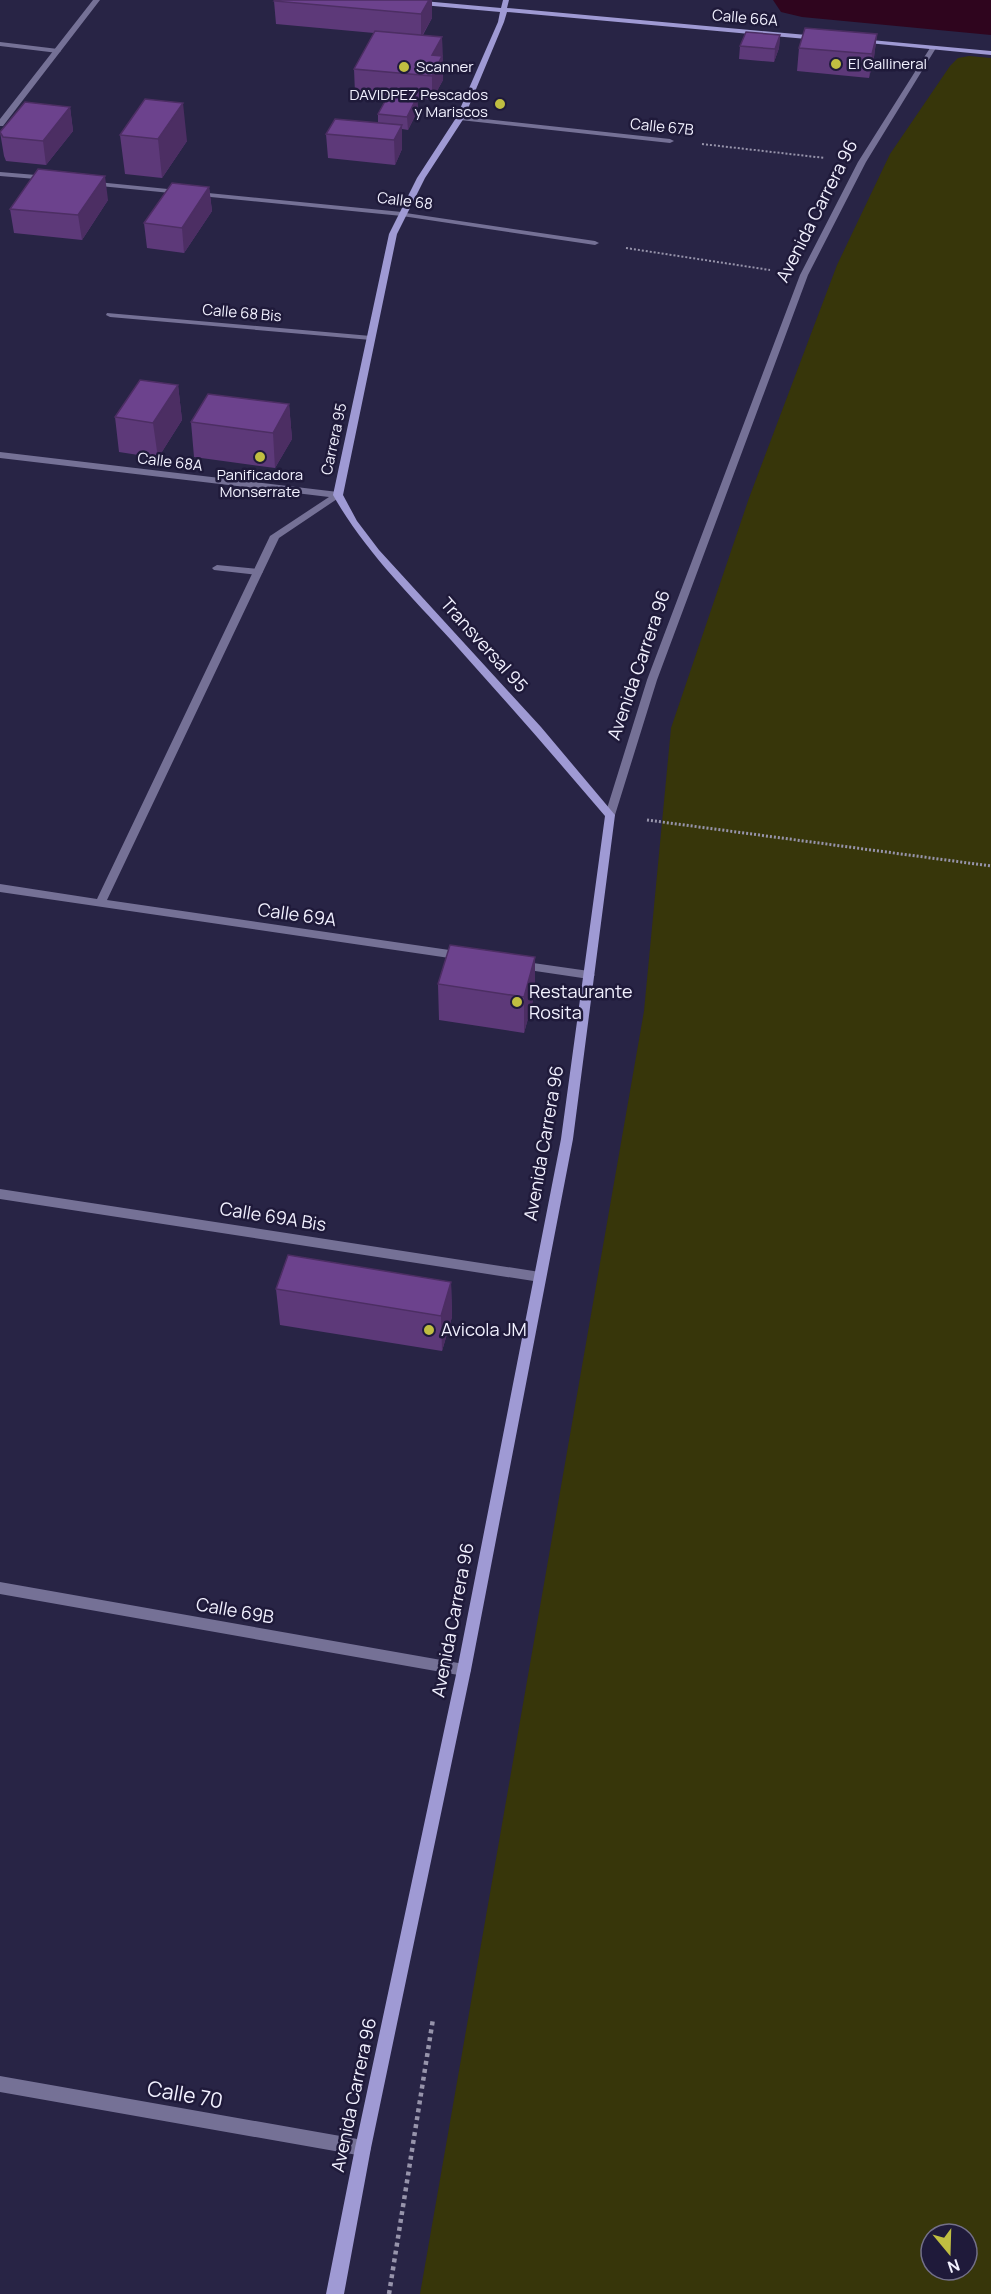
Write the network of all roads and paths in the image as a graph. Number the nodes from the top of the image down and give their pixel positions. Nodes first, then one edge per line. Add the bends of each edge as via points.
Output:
1 (97, 0) edge
2 (389, 0) edge
3 (506, 0) edge
4 (504, 10) junction
5 (827, 38) edge
6 (851, 40) edge
7 (0, 44) edge
8 (933, 48) junction
9 (58, 51) junction
10 (991, 53) edge
11 (460, 118) junction
12 (0, 124) edge
13 (670, 141) joint
14 (862, 162) junction
15 (0, 174) edge
16 (59, 180) edge
17 (83, 182) edge
18 (402, 214) junction
19 (595, 243) joint
20 (804, 275) junction
21 (110, 315) dead end
22 (371, 338) junction
23 (0, 455) edge
24 (338, 495) junction
25 (217, 568) dead end
26 (258, 572) junction
27 (610, 815) junction
28 (991, 866) edge
29 (0, 888) edge
30 (100, 902) junction
31 (478, 959) edge
32 (502, 962) edge
33 (589, 975) junction
34 (0, 1194) edge
35 (540, 1277) junction
36 (0, 1588) edge
37 (464, 1670) junction
38 (0, 2084) edge
39 (363, 2148) junction
40 (335, 2294) edge

1 - 9 street
2 - 4 main road, Calle 66A
3 - 4 main road, Carrera 95
4 - 5 main road, Calle 66A
4 - 11 main road, Carrera 95
6 - 8 main road
7 - 9 street
8 - 10 main road
8 - 14 street, Avenida Carrera 96
9 - 12 street
11 - 13 street, Calle 67B
11 - 18 main road, Carrera 95
13 - 14 path, Calle 67B
14 - 20 street, Avenida Carrera 96
15 - 16 street
17 - 18 street, Calle 68
18 - 19 street, Calle 68
18 - 22 main road, Carrera 95 via 393,234
19 - 20 path
20 - 27 street, Avenida Carrera 96 via 652,680
21 - 22 street, Calle 68 Bis
22 - 24 main road, Carrera 95
23 - 24 street, Calle 68A
24 - 26 street, Carrera 95 via 275,536
24 - 27 main road, Transversal 95 via 376,552
25 - 26 street
26 - 30 street, Carrera 95
27 - 28 path
27 - 33 main road, Avenida Carrera 96
29 - 30 street, Calle 69A
30 - 31 street, Calle 69A
32 - 33 street
33 - 35 main road, Avenida Carrera 96 via 567,1139
34 - 35 street, Calle 69A Bis
35 - 37 main road, Avenida Carrera 96
36 - 37 street, Calle 69B
37 - 39 main road, Avenida Carrera 96
38 - 39 street, Calle 70
39 - 40 main road, Avenida Carrera 96

